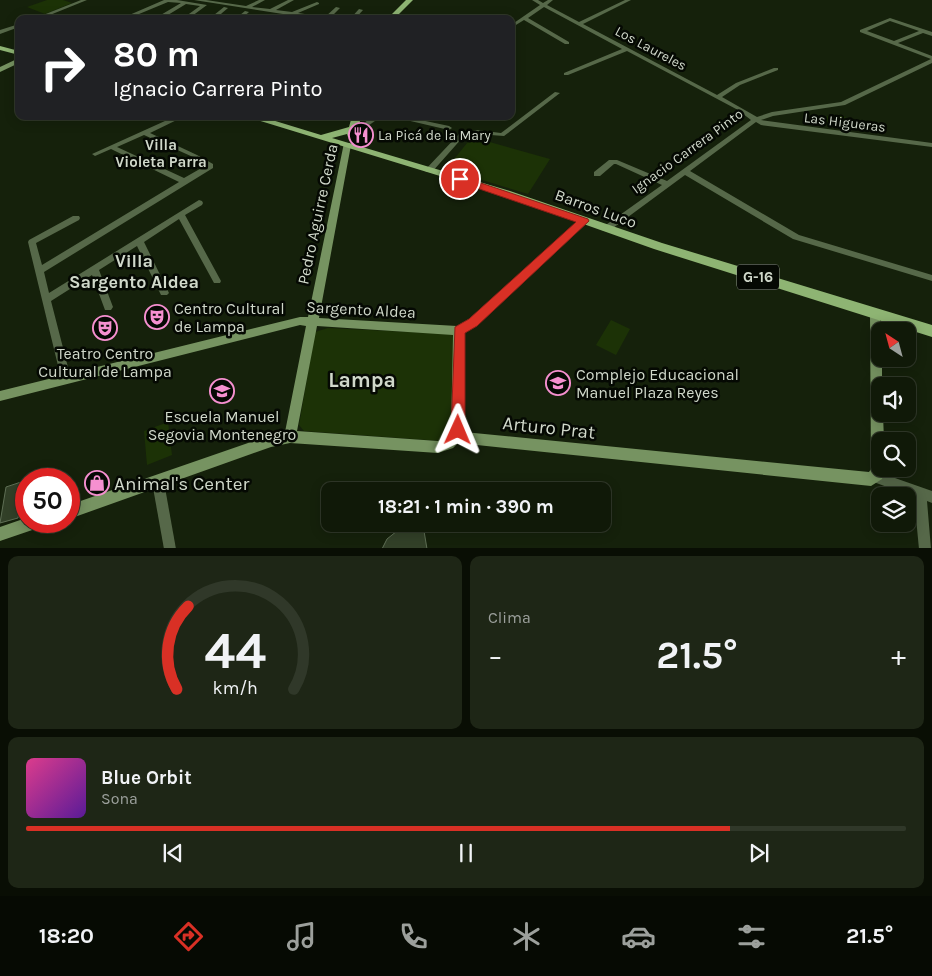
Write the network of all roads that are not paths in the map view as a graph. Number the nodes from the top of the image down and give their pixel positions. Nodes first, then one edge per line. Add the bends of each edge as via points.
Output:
1 (71, 0) edge
2 (85, 0) edge
3 (168, 0) edge
4 (196, 0) edge
5 (234, 0) edge
6 (263, 0) edge
7 (292, 0) edge
8 (410, 0) edge
9 (534, 0) edge
10 (551, 0) edge
11 (629, 0) edge
12 (182, 1) edge
13 (78, 2) junction
14 (204, 2) edge
15 (544, 5) junction
16 (225, 6) junction
17 (338, 8) dead end
18 (247, 9) junction
19 (362, 10) dead end
20 (273, 13) junction
21 (45, 15) edge
22 (132, 15) edge
23 (164, 15) edge
24 (189, 15) edge
25 (215, 15) edge
26 (241, 15) edge
27 (270, 15) edge
28 (282, 15) edge
29 (295, 15) edge
30 (304, 15) edge
31 (331, 15) edge
32 (356, 15) edge
33 (393, 15) edge
34 (524, 18) junction
35 (515, 24) edge
36 (579, 24) junction
37 (15, 26) edge
38 (923, 31) junction
39 (0, 32) edge
40 (932, 34) edge
41 (567, 43) dead end
42 (894, 43) junction
43 (0, 48) edge
44 (626, 50) junction
45 (15, 52) edge
46 (932, 60) edge
47 (15, 62) edge
48 (776, 69) dead end
49 (0, 70) edge
50 (566, 74) dead end
51 (557, 93) dead end
52 (718, 97) junction
53 (173, 120) edge
54 (262, 120) edge
55 (356, 120) edge
56 (373, 120) edge
57 (411, 120) edge
58 (755, 120) junction
59 (449, 128) dead end
60 (353, 129) junction
61 (145, 133) junction
62 (322, 137) junction
63 (348, 145) junction
64 (932, 146) edge
65 (112, 147) junction
66 (95, 154) dead end
67 (428, 170) junction
68 (684, 172) junction
69 (597, 174) dead end
70 (186, 182) junction
71 (668, 184) junction
72 (199, 203) dead end
73 (181, 215) junction
74 (76, 218) dead end
75 (584, 221) junction
76 (606, 229) junction
77 (139, 241) junction
78 (95, 270) junction
79 (39, 271) junction
80 (932, 278) edge
81 (218, 281) dead end
82 (164, 293) dead end
83 (46, 300) junction
84 (108, 307) dead end
85 (875, 314) junction
86 (312, 321) junction
87 (459, 331) junction
88 (932, 331) edge
89 (66, 379) junction
90 (0, 396) edge
91 (877, 432) edge
92 (290, 437) junction
93 (456, 437) junction
94 (875, 477) joint
95 (158, 482) junction
96 (926, 495) edge
97 (80, 508) edge
98 (15, 529) edge
99 (0, 534) edge
100 (170, 548) edge
101 (925, 548) edge

1 - 13 street
2 - 13 street
3 - 12 street
3 - 22 street
4 - 14 street
5 - 16 street
6 - 18 street
7 - 20 street
8 - 33 main road
9 - 15 street, Los Laureles
10 - 15 street
11 - 36 street
12 - 14 street
12 - 23 street
13 - 21 street
14 - 16 street
14 - 24 street
15 - 34 street
15 - 36 street, Los Laureles
16 - 18 street
16 - 25 street
17 - 31 street
18 - 20 street
18 - 26 street
19 - 32 street
20 - 27 street
20 - 28 street
29 - 30 street via 316,3
34 - 35 street
34 - 41 street
36 - 44 street, Los Laureles
37 - 39 street
38 - 40 street
38 - 42 street
38 - 42 street via 890,19 862,31
42 - 46 street
43 - 45 main road
44 - 50 street, Los Laureles
44 - 52 street, Los Laureles
46 - 58 street, Ignacio Carrera Pinto via 843,104 772,114
47 - 49 main road
48 - 52 street via 738,84
51 - 67 street via 502,135 477,132 458,137
52 - 58 street, Los Laureles
53 - 61 street
54 - 62 main road, Barros Luco / G-16
55 - 60 main road, Pedro Aguirre Cerda
56 - 60 street
57 - 59 street
58 - 64 street, Las Higueras via 768,125
58 - 68 street, Ignacio Carrera Pinto
60 - 62 main road
60 - 63 main road, Pedro Aguirre Cerda
61 - 65 street
61 - 70 street via 210,166
62 - 63 main road, Barros Luco / G-16
63 - 67 main road, Barros Luco / G-16
63 - 86 main road, Pedro Aguirre Cerda
65 - 66 street
65 - 70 street
67 - 75 main road, Barros Luco / G-16
68 - 71 street, Ignacio Carrera Pinto
68 - 80 street via 796,237
69 - 71 street via 612,162 617,162
70 - 79 street
71 - 76 street, Ignacio Carrera Pinto
72 - 73 street
73 - 77 street
73 - 81 street
74 - 79 street via 32,242
75 - 76 main road, Barros Luco / G-16
75 - 87 main road
76 - 85 main road, Barros Luco / G-16
77 - 78 street
77 - 82 street
78 - 83 street
78 - 84 street
79 - 83 street
83 - 89 street
85 - 88 main road, Barros Luco / G-16
85 - 91 main road
86 - 87 main road, Sargento Aldea
86 - 89 main road, Sargento Aldea via 296,322
86 - 92 main road, Pedro Aguirre Cerda
87 - 93 main road
89 - 90 main road, Sargento Aldea
92 - 93 main road, Arturo Prat via 438,447
92 - 95 main road, Arturo Prat
93 - 94 main road, Arturo Prat via 866,479
94 - 96 street
95 - 97 main road, Arturo Prat
95 - 100 street
96 - 101 street
98 - 99 main road

